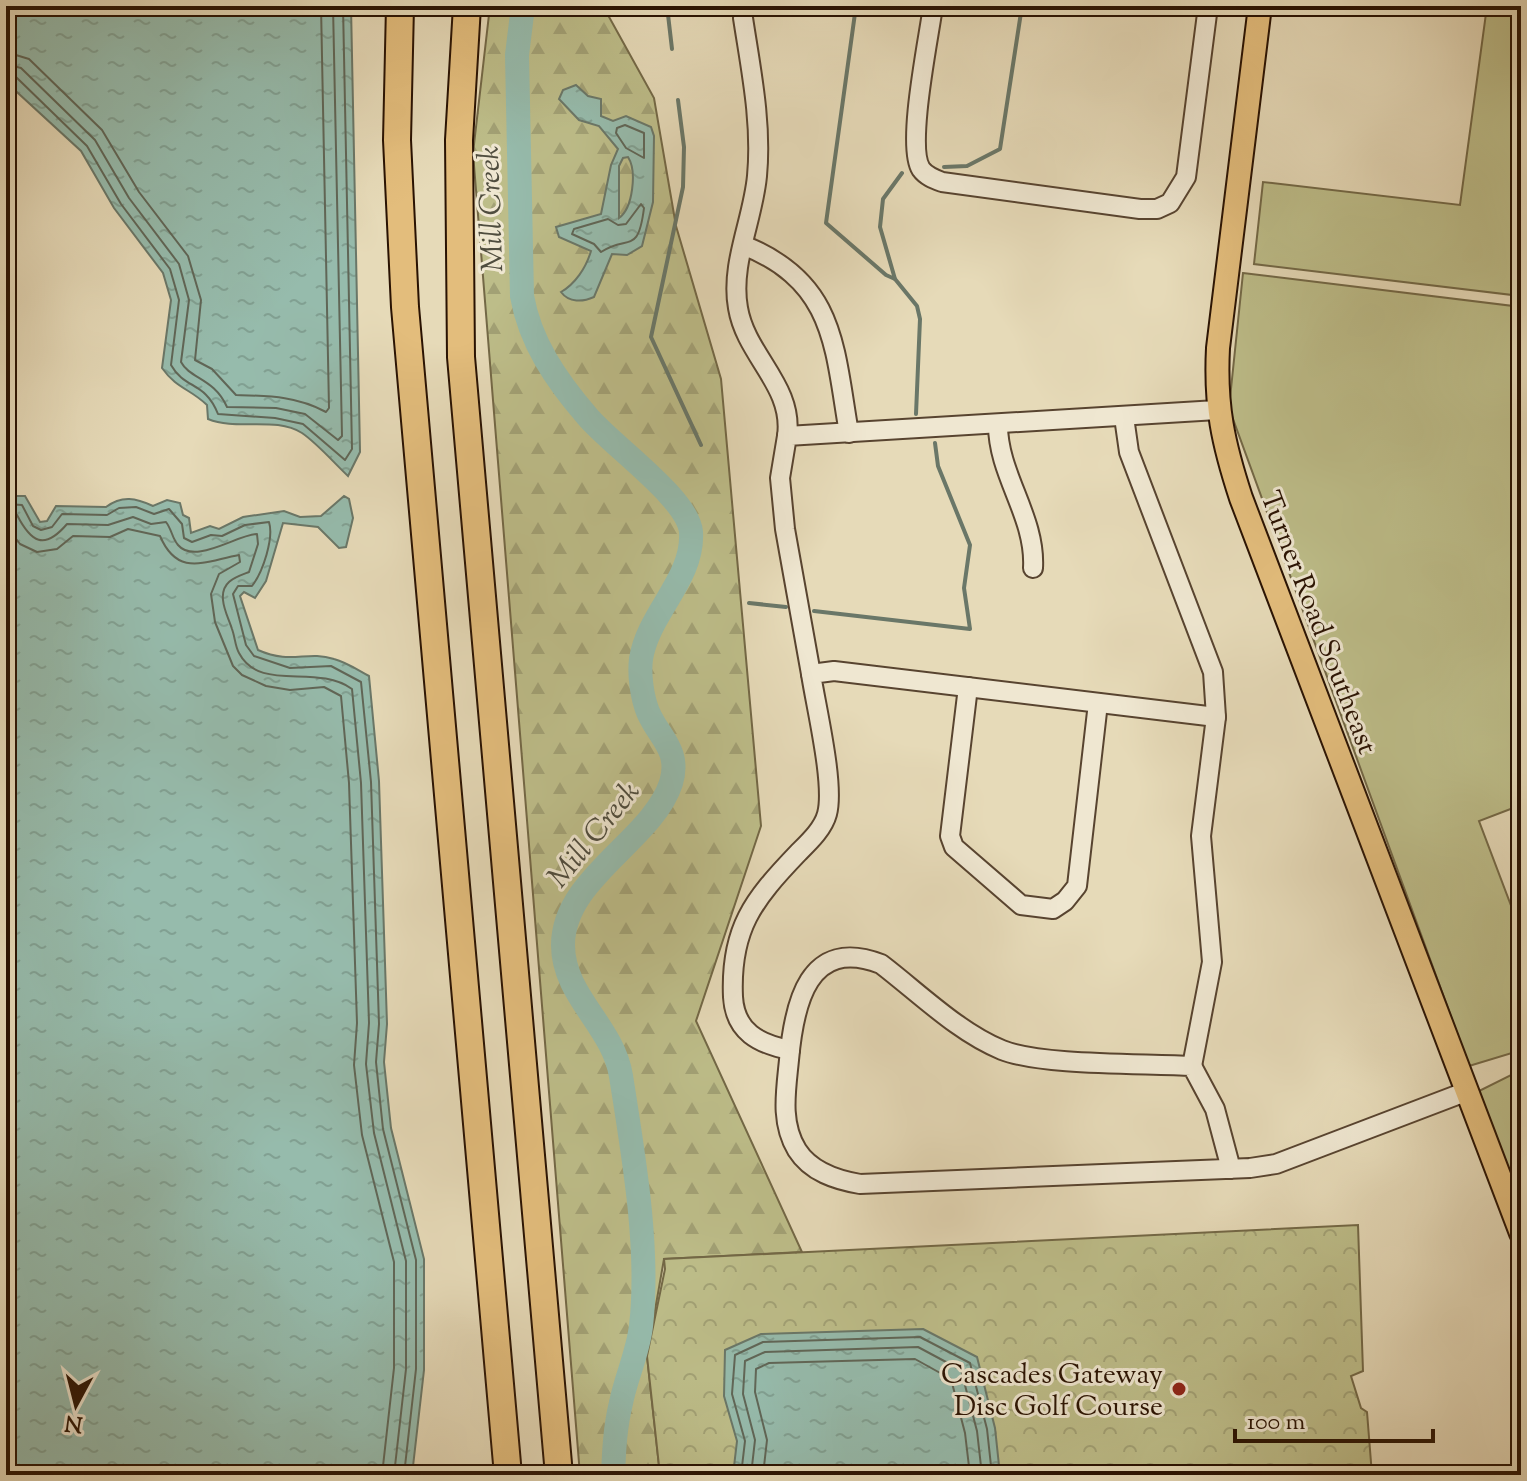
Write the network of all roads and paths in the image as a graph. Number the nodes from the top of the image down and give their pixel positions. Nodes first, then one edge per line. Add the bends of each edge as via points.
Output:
1 (400, 6) edge
2 (467, 6) edge
3 (933, 6) edge
4 (1208, 6) edge
5 (1260, 6) edge
6 (743, 18) dead end
7 (743, 245) junction
8 (1217, 410) junction
9 (1124, 417) junction
10 (998, 425) junction
11 (849, 433) junction
12 (787, 436) junction
13 (1033, 568) dead end
14 (811, 674) junction
15 (968, 687) junction
16 (1098, 703) junction
17 (1216, 717) junction
18 (790, 1050) junction
19 (1192, 1066) junction
20 (1465, 1092) junction
21 (1231, 1169) junction
22 (1521, 1233) edge
23 (508, 1475) edge
24 (559, 1475) edge

1 - 23 highway via 397,140 405,307
2 - 24 highway via 459,140 461,357
3 - 4 street via 914,146 929,176 942,182 1149,209 1170,203 1186,177
5 - 8 main road, Turner Road Southeast via 1218,348
6 - 7 street via 758,149
7 - 11 street via 787,266 812,294 831,337
7 - 12 street via 738,310 753,348 788,407
8 - 9 street
8 - 20 main road, Turner Road Southeast via 1241,498
9 - 10 street
9 - 17 street via 1129,452 1213,672
10 - 11 street
10 - 13 street via 998,445 1034,543
11 - 12 street
12 - 14 street via 780,478
14 - 15 street via 834,671
14 - 18 street via 827,813 808,843 753,902 736,945 733,981 738,1021 748,1034
15 - 16 street
15 - 16 street via 950,836 964,859 1021,905 1035,909 1053,909 1077,886
16 - 17 street
17 - 19 street via 1201,836 1212,962
18 - 19 street via 806,984 818,968 848,957 881,964 1003,1050 1045,1058
18 - 21 street via 785,1110 791,1138 812,1166 839,1181 877,1184
19 - 21 street via 1215,1109
20 - 21 street via 1300,1157
20 - 22 main road, Turner Road Southeast

